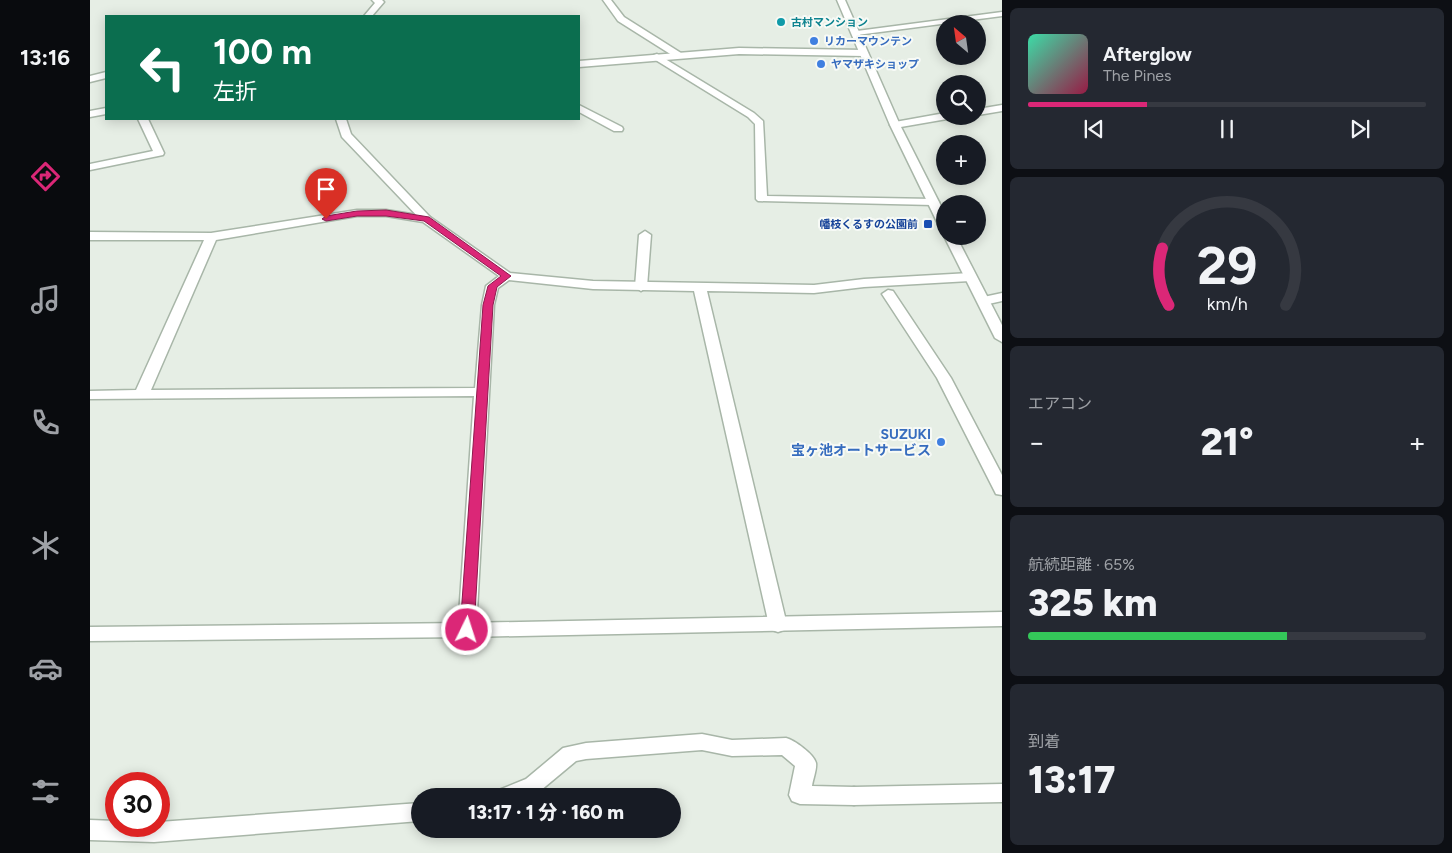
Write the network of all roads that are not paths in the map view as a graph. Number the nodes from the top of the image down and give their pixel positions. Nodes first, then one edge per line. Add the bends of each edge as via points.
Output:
1 (376, 0) edge
2 (608, 0) edge
3 (841, 0) edge
4 (1002, 14) edge
5 (369, 15) edge
6 (857, 33) junction
7 (864, 53) junction
8 (678, 55) junction
9 (657, 57) junction
10 (580, 64) edge
11 (105, 75) edge
12 (90, 79) edge
13 (1002, 108) edge
14 (580, 109) edge
15 (105, 111) edge
16 (986, 111) edge
17 (90, 114) edge
18 (936, 118) edge
19 (143, 120) edge
20 (341, 120) edge
21 (895, 124) junction
22 (618, 129) dead end
23 (90, 167) edge
24 (933, 202) junction
25 (936, 208) edge
26 (426, 219) junction
27 (645, 235) dead end
28 (90, 236) edge
29 (211, 238) junction
30 (954, 245) edge
31 (507, 276) junction
32 (970, 277) junction
33 (641, 286) junction
34 (700, 288) junction
35 (885, 288) junction
36 (1002, 297) edge
37 (984, 301) junction
38 (1002, 338) edge
39 (482, 392) junction
40 (142, 394) junction
41 (90, 395) edge
42 (1002, 490) edge
43 (1002, 619) edge
44 (778, 625) junction
45 (467, 630) junction
46 (90, 634) edge
47 (527, 788) edge
48 (1002, 793) edge
49 (411, 813) edge
50 (90, 830) edge

1 - 5 street via 380,2
2 - 8 street via 621,19
3 - 6 street
4 - 6 street
6 - 7 street
7 - 8 street via 739,51
7 - 21 street
8 - 9 street
9 - 10 street
9 - 24 street via 760,123 762,199
11 - 12 street
13 - 16 street
14 - 22 street
15 - 17 street
18 - 21 street
19 - 23 street via 159,153
20 - 26 street via 346,136
21 - 24 street
24 - 25 street
26 - 29 street via 386,213 357,213
26 - 31 street
27 - 33 street
28 - 29 street
29 - 40 street
30 - 32 street
31 - 33 street via 593,285
31 - 39 street via 492,286
32 - 35 street
32 - 37 street
33 - 34 street
34 - 35 street
34 - 44 street
35 - 42 street via 944,378
36 - 37 street
37 - 38 street
39 - 40 street
39 - 45 street
40 - 41 street
43 - 44 street
44 - 45 street
45 - 46 street
47 - 48 street via 570,754 702,742 732,748 786,746 806,763 800,795
49 - 50 street via 154,832

